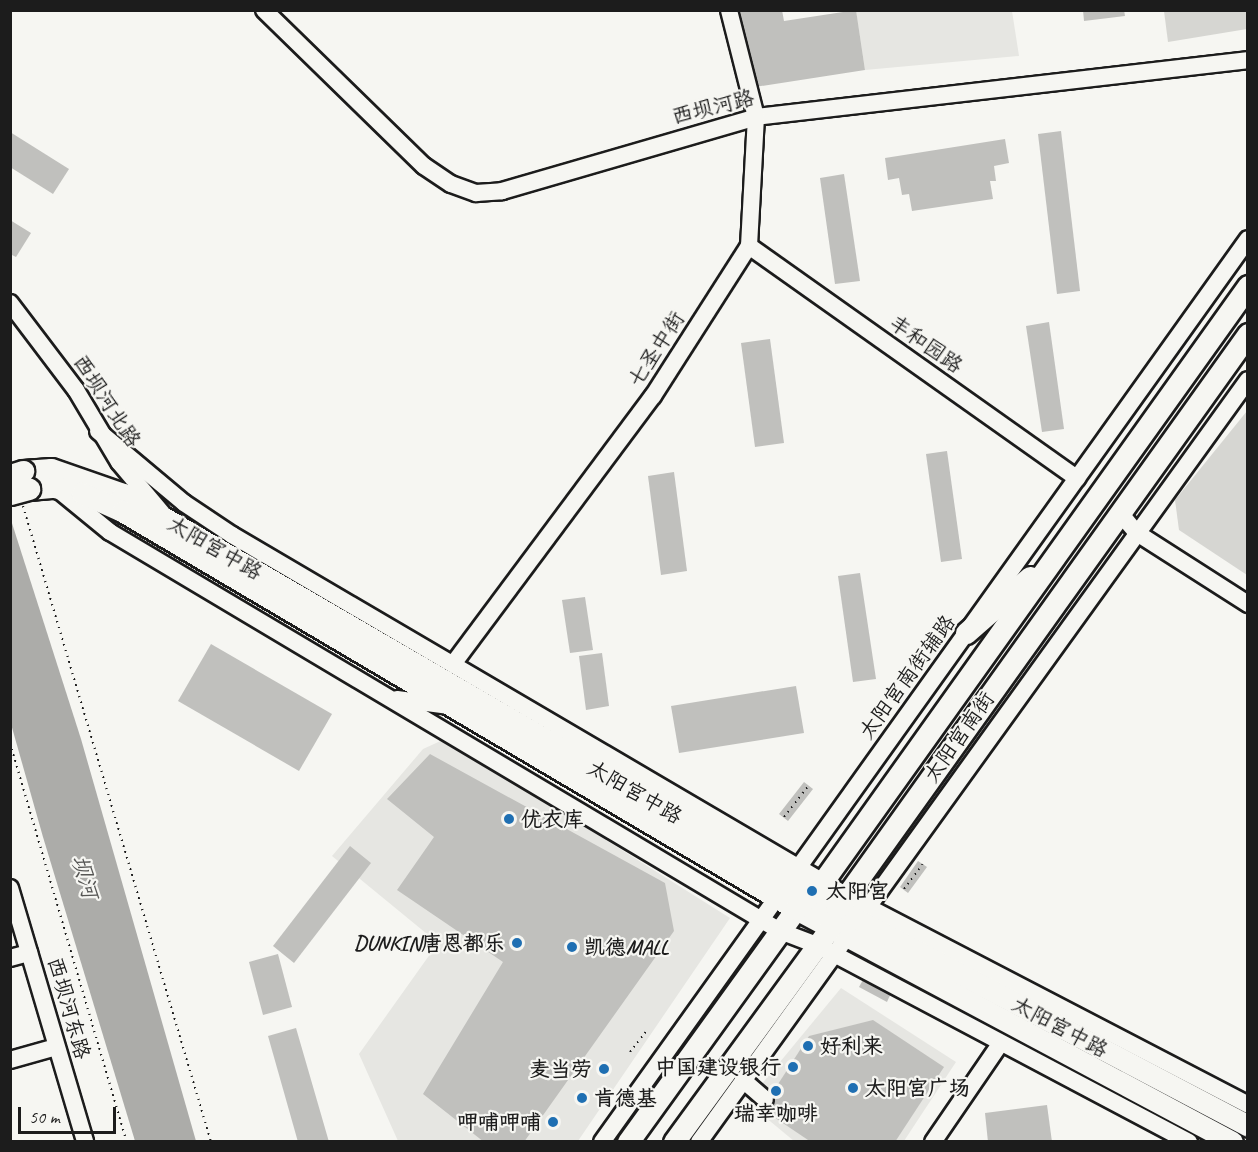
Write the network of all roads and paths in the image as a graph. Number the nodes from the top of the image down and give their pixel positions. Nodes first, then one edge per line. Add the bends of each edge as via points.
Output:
1 (264, 10) edge
2 (729, 10) edge
3 (1248, 60) edge
4 (756, 117) junction
5 (1248, 239) edge
6 (749, 246) junction
7 (1248, 286) edge
8 (10, 303) edge
9 (1248, 334) edge
10 (1248, 355) edge
11 (1220, 373) junction
12 (1248, 380) edge
13 (98, 431) junction
14 (1077, 478) junction
15 (19, 485) edge
16 (54, 487) junction
17 (1120, 513) junction
18 (168, 521) junction
19 (1137, 534) junction
20 (1058, 552) junction
21 (1248, 604) edge
22 (966, 633) junction
23 (414, 641) junction
24 (453, 664) junction
25 (390, 698) junction
26 (479, 701) junction
27 (453, 707) junction
28 (10, 743) edge
29 (576, 780) junction
30 (808, 786) dead end
31 (563, 802) junction
32 (784, 817) dead end
33 (923, 864) dead end
34 (788, 882) junction
35 (10, 888) edge
36 (819, 888) junction
37 (904, 889) dead end
38 (796, 909) junction
39 (848, 916) junction
40 (761, 920) junction
41 (780, 931) junction
42 (826, 950) junction
43 (30, 952) junction
44 (10, 958) edge
45 (648, 1029) dead end
46 (1123, 1040) junction
47 (1000, 1044) junction
48 (56, 1047) junction
49 (630, 1052) dead end
50 (10, 1060) edge
51 (743, 1080) junction
52 (1177, 1089) junction
53 (1091, 1091) junction
54 (765, 1099) dead end
55 (1155, 1100) junction
56 (1248, 1105) edge
57 (1248, 1126) edge
58 (941, 1138) edge
59 (85, 1142) edge
60 (127, 1142) edge
61 (211, 1142) edge
62 (603, 1142) edge
63 (628, 1142) edge
64 (674, 1142) edge
65 (699, 1142) edge
66 (1189, 1142) edge
67 (1233, 1142) edge

1 - 4 street, 西坝河路 via 424,166 451,184 476,193 502,191
2 - 4 street, 七圣中街
3 - 4 street, 西坝河路
4 - 6 street, 七圣中街
5 - 14 street, 太阳宫南街辅路
6 - 14 street, 丰和园路
6 - 24 street, 七圣中街 via 653,396
7 - 20 main road, 太阳宫南街
8 - 13 street, 西坝河北路 via 76,390
9 - 11 main road, 太阳宫南街
10 - 11 main road
11 - 17 main road, 太阳宫南街
12 - 19 street, 太阳宫南街
13 - 18 street, 西坝河北路
13 - 23 street, 太阳宫中路 via 184,503 232,535
14 - 22 street, 太阳宫南街辅路
15 - 16 main road, 太阳宫中路
15 - 18 main road, 太阳宫中路 via 51,469 81,476
15 - 61 path
16 - 25 street, 太阳宫中路 via 110,532
16 - 27 main road, 太阳宫中路 via 82,493 122,511
17 - 19 street
17 - 39 main road, 太阳宫南街
18 - 26 main road, 太阳宫中路
19 - 21 street
19 - 39 street, 太阳宫南街
20 - 22 main road
20 - 36 main road, 太阳宫南街
22 - 34 street, 太阳宫南街辅路
23 - 24 street, 太阳宫中路
23 - 26 street
24 - 34 street, 太阳宫中路
25 - 27 street
25 - 31 street, 太阳宫中路
26 - 34 main road, 太阳宫中路
27 - 29 main road, 太阳宫中路
28 - 60 path
29 - 31 street
29 - 34 main road, 太阳宫中路
30 - 32 path
31 - 40 street, 太阳宫中路
33 - 37 path
34 - 36 main road, 太阳宫中路
34 - 38 main road, 太阳宫中路
34 - 40 street, 太阳宫南街辅路
35 - 43 street, 西坝河东路
36 - 38 main road, 太阳宫南街
36 - 39 main road, 太阳宫中路
38 - 39 main road, 太阳宫中路
38 - 41 main road, 太阳宫南街
39 - 42 main road, 太阳宫南街
39 - 46 street, 太阳宫中路
39 - 52 main road, 太阳宫中路
39 - 55 main road, 太阳宫中路
40 - 41 street, 太阳宫中路
40 - 62 street, 太阳宫南街辅路
41 - 42 street, 太阳宫中路
41 - 63 main road, 太阳宫南街
42 - 47 street, 太阳宫中路
42 - 51 street, 太阳宫南街
42 - 64 main road, 太阳宫南街
43 - 44 street
43 - 48 street, 西坝河东路
45 - 49 path
46 - 52 street
46 - 56 street, 太阳宫中路
47 - 53 street, 太阳宫中路
47 - 58 street
48 - 50 street
48 - 59 street, 西坝河东路
51 - 54 street
51 - 65 street, 太阳宫南街
52 - 57 main road, 太阳宫中路
53 - 55 street
53 - 66 street, 太阳宫中路
55 - 67 main road, 太阳宫中路

